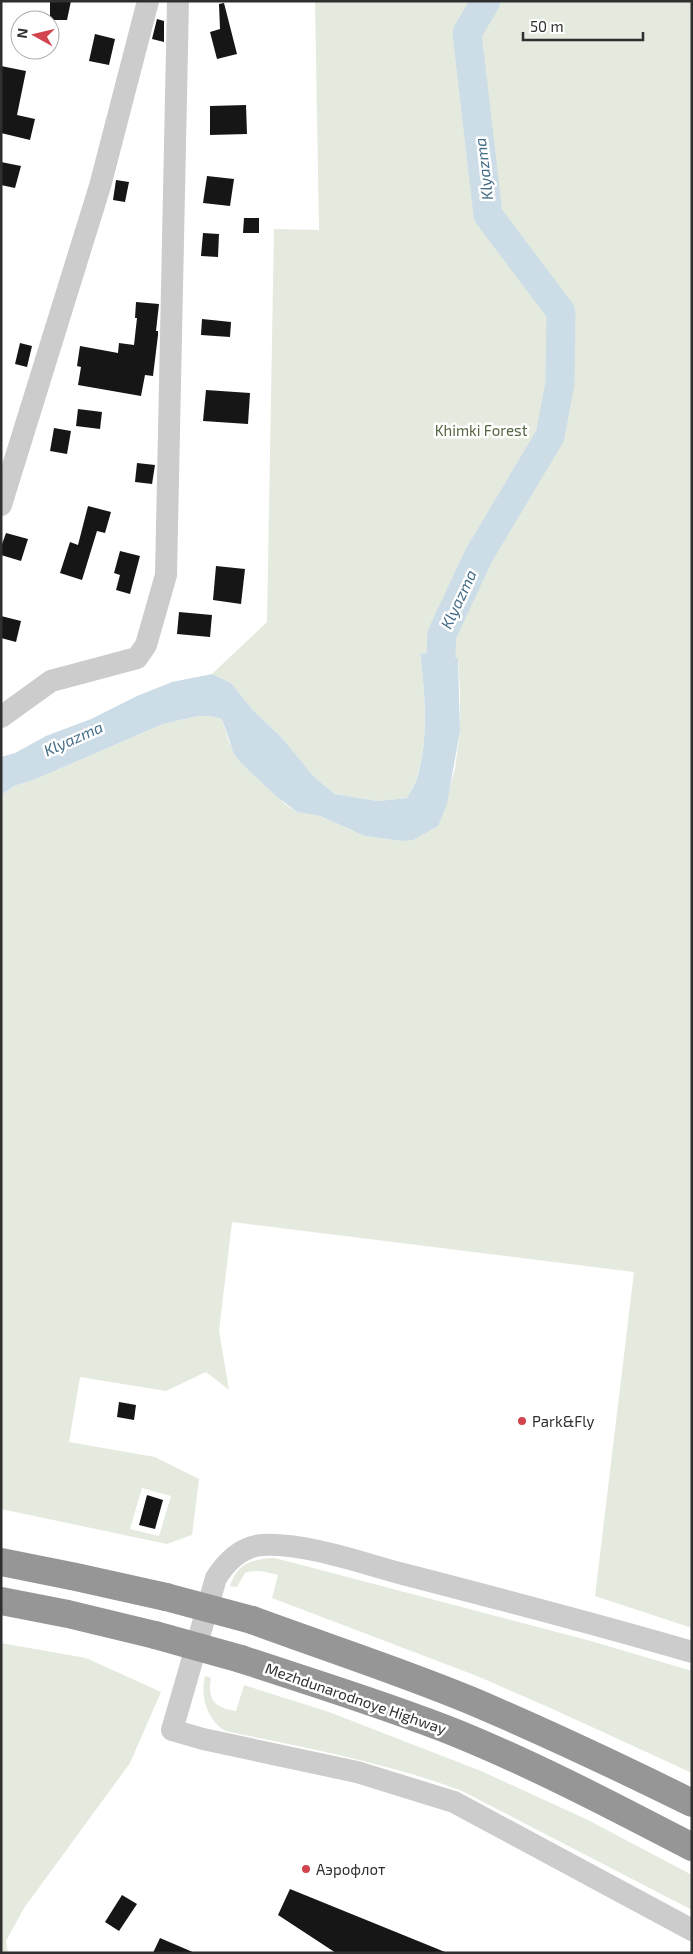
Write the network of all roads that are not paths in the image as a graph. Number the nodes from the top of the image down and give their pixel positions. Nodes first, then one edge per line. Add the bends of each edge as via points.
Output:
1 (148, 1) edge
2 (178, 1) edge
3 (1, 505) edge
4 (1, 717) edge
5 (1, 1562) edge
6 (1, 1602) edge
7 (692, 1652) edge
8 (692, 1803) edge
9 (692, 1847) edge
10 (692, 1930) edge

1 - 3 street via 100,186
2 - 4 street via 166,575 146,645 137,658 51,681
5 - 8 highway, bridge via 166,1597 252,1620 471,1701
6 - 9 highway, Mezhdunarodnoye Highway, bridge via 155,1635 372,1702 457,1734 613,1806
7 - 10 street via 310,1550 262,1545 233,1557 216,1578 172,1730 357,1772 454,1802

